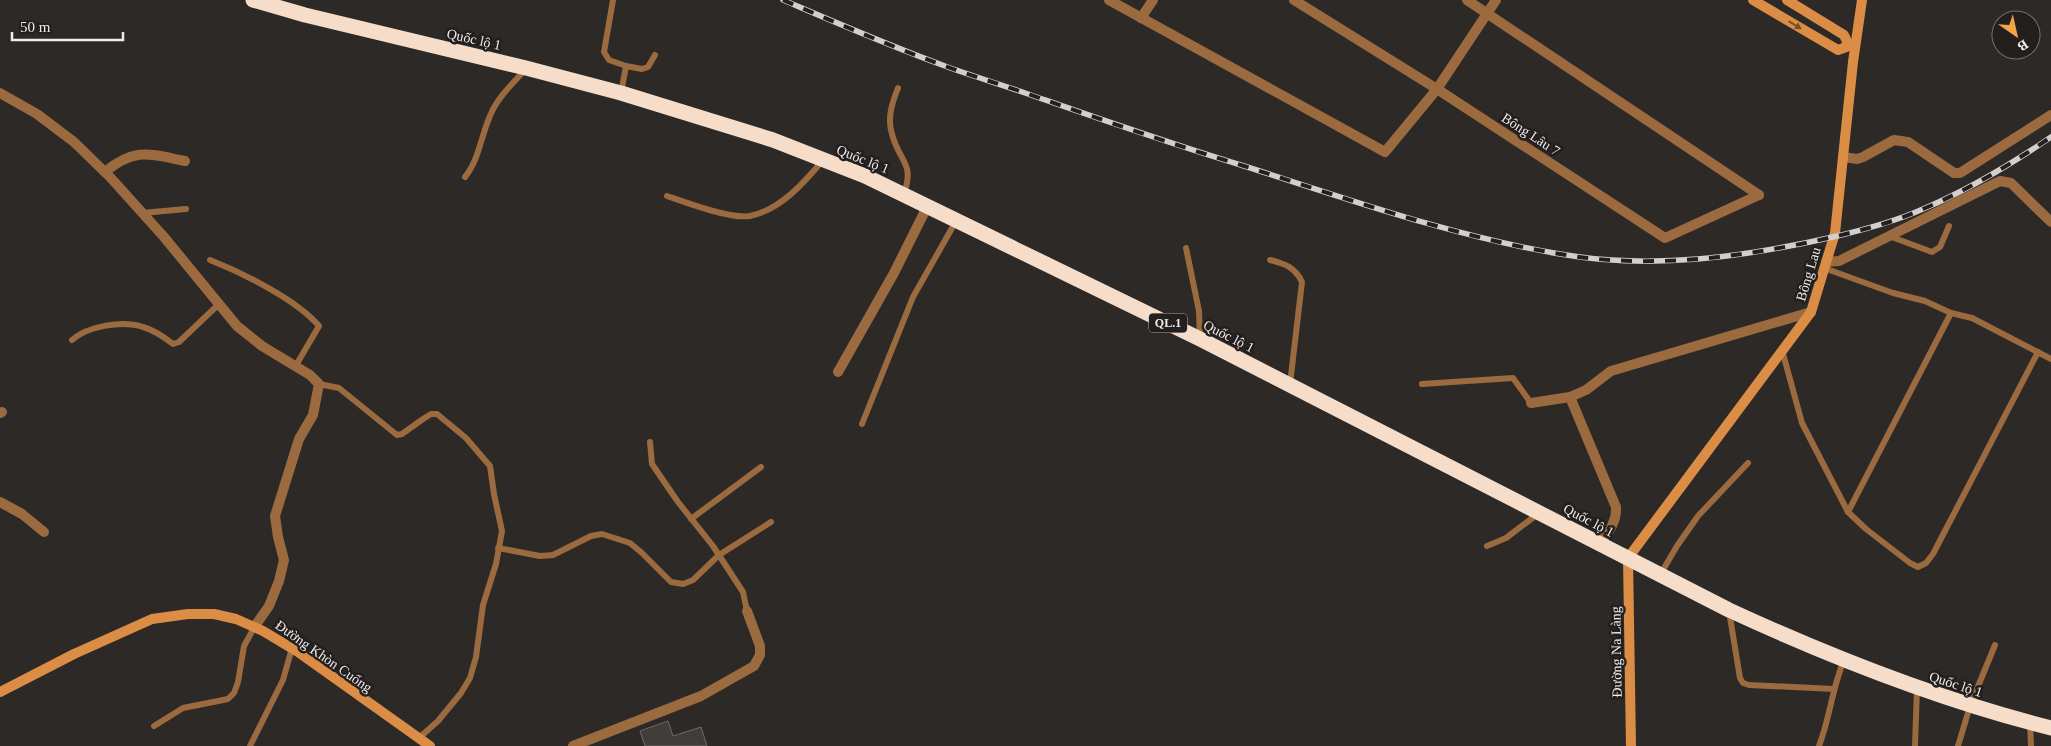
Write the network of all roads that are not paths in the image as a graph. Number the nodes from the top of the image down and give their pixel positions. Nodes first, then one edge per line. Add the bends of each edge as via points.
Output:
1 (253, 0) edge
2 (613, 0) edge
3 (1109, 0) edge
4 (1153, 0) edge
5 (1294, 0) edge
6 (1467, 0) edge
7 (1496, 0) edge
8 (1753, 0) edge
9 (1787, 0) edge
10 (1862, 0) edge
11 (1487, 13) junction
12 (1141, 18) junction
13 (1852, 46) junction
14 (655, 55) dead end
15 (626, 66) junction
16 (526, 68) junction
17 (898, 88) dead end
18 (1437, 89) junction
19 (0, 93) edge
20 (621, 93) junction
21 (2051, 115) edge
22 (1843, 157) junction
23 (823, 160) junction
24 (185, 161) dead end
25 (105, 172) junction
26 (465, 177) dead end
27 (904, 194) junction
28 (667, 196) dead end
29 (928, 205) junction
30 (186, 209) dead end
31 (142, 213) junction
32 (957, 220) junction
33 (2051, 222) edge
34 (1948, 226) dead end
35 (1889, 236) junction
36 (1186, 248) dead end
37 (210, 260) dead end
38 (1270, 260) dead end
39 (1825, 265) junction
40 (219, 304) junction
41 (1811, 312) junction
42 (1951, 313) junction
43 (1200, 339) junction
44 (72, 340) dead end
45 (1782, 350) junction
46 (2038, 352) junction
47 (2051, 359) edge
48 (294, 367) junction
49 (838, 372) dead end
50 (319, 384) junction
51 (1422, 384) dead end
52 (1290, 385) junction
53 (1570, 397) junction
54 (1531, 403) joint
55 (862, 424) dead end
56 (650, 442) dead end
57 (1748, 463) dead end
58 (761, 467) dead end
59 (0, 502) edge
60 (1540, 512) junction
61 (1848, 512) junction
62 (691, 519) junction
63 (771, 522) dead end
64 (44, 532) dead end
65 (1599, 544) junction
66 (1486, 546) dead end
67 (498, 548) junction
68 (719, 555) junction
69 (1628, 558) junction
70 (1660, 575) junction
71 (1729, 610) junction
72 (747, 611) joint
73 (256, 626) junction
74 (1996, 645) dead end
75 (292, 648) junction
76 (1844, 660) junction
77 (1917, 688) junction
78 (1834, 689) junction
79 (0, 692) edge
80 (1970, 706) junction
81 (2030, 723) junction
82 (154, 726) dead end
83 (2051, 728) edge
84 (419, 738) junction
85 (250, 746) edge
86 (430, 746) edge
87 (573, 746) edge
88 (1631, 746) edge
89 (1819, 746) edge
90 (1915, 746) edge
91 (1958, 746) edge
92 (2031, 746) edge

1 - 16 highway, Quốc lộ 1 / QL.1
2 - 15 lane via 604,52 609,60
3 - 12 street
4 - 12 street
5 - 18 street, Bông Lâu 7
6 - 11 street
7 - 11 street
8 -> 13 street via 1838,50
9 - 13 street via 1844,35
10 - 13 street, Bông Lau
11 - 18 street
11 - 18 street, Bông Lâu 7 via 1759,195 1665,238
12 - 18 street via 1385,152
13 - 22 street, Bông Lau
14 - 15 lane via 648,67
15 - 20 lane
16 - 20 highway, Quốc lộ 1 / QL.1
16 - 26 lane via 491,113 472,169
17 - 27 lane via 890,120 891,133 909,171
19 - 25 street via 37,114 74,142
20 - 23 highway, Quốc lộ 1 / QL.1 via 773,140
21 - 22 street via 1960,174 1900,140 1857,159
22 - 39 street, Bông Lau via 1835,233
23 - 27 highway, Quốc lộ 1 / QL.1
23 - 28 lane via 805,182 787,196 767,210 748,216 720,212
24 - 25 street via 138,154 118,162
25 - 31 street
27 - 29 highway, Quốc lộ 1 / QL.1
29 - 32 highway, Quốc lộ 1 / QL.1
29 - 49 street
30 - 31 lane
31 - 40 street
32 - 43 highway, Quốc lộ 1 / QL.1
32 - 55 lane via 913,297
33 - 35 street via 2011,184 2000,181
34 - 35 lane via 1940,247 1932,252
35 - 39 street
36 - 43 lane via 1199,311
37 - 48 lane via 286,299 308,313 319,326
38 - 52 lane via 1288,265 1298,273 1302,282
39 - 41 street, Bông Lau
39 - 42 lane
40 - 44 lane via 173,344 138,325 116,324 78,334
40 - 48 street via 237,326
41 - 45 street, Bông Lau
41 - 53 street via 1612,371
42 - 46 lane via 1972,318
42 - 61 lane
43 - 52 highway, Quốc lộ 1 / QL.1
45 - 61 lane via 1802,423
45 - 69 street, Bông Lau
46 - 47 lane
46 - 61 lane via 1961,503 1926,563 1918,567 1910,563
48 - 50 street
50 - 67 lane via 339,388 397,435 431,414 437,414 466,438 490,466 502,531
50 - 73 street via 314,415 299,439 276,516 284,560 279,581
51 - 54 lane via 1513,378
52 - 60 highway, Quốc lộ 1 / QL.1
53 - 54 street
53 - 65 street via 1616,507 1614,524
56 - 62 lane via 652,464
57 - 70 lane via 1698,516
58 - 62 lane
59 - 64 street
60 - 65 highway, Quốc lộ 1 / QL.1
60 - 66 lane via 1506,538
62 - 68 lane
63 - 68 lane
65 - 69 highway, Quốc lộ 1 / QL.1
67 - 68 lane via 540,556 553,555 602,534 630,544 671,582 683,584 694,580
67 - 84 lane via 483,605 470,678 438,721
68 - 72 lane via 743,592
69 - 70 highway, Quốc lộ 1 / QL.1
69 - 88 street, Đường Na Làng
70 - 71 highway, Quốc lộ 1 / QL.1
71 - 76 highway, Quốc lộ 1 / QL.1
71 - 78 lane via 1743,682 1748,685
72 - 87 street via 760,646 760,655 754,666 701,696
73 - 75 street, Đường Khòn Cuổng
73 - 79 street, Đường Khòn Cuổng via 214,614 152,619
73 - 82 lane via 244,646 238,682 228,699 183,708
74 - 80 lane
75 - 84 street, Đường Khòn Cuổng
75 - 85 lane via 283,680
76 - 77 highway, Quốc lộ 1 / QL.1
76 - 78 lane
77 - 80 highway, Quốc lộ 1 / QL.1
77 - 90 lane
78 - 89 lane
80 - 81 highway, Quốc lộ 1 / QL.1
80 - 91 lane
81 - 83 highway, Quốc lộ 1 / QL.1
81 - 92 lane
84 - 86 street, Đường Khòn Cuổng

